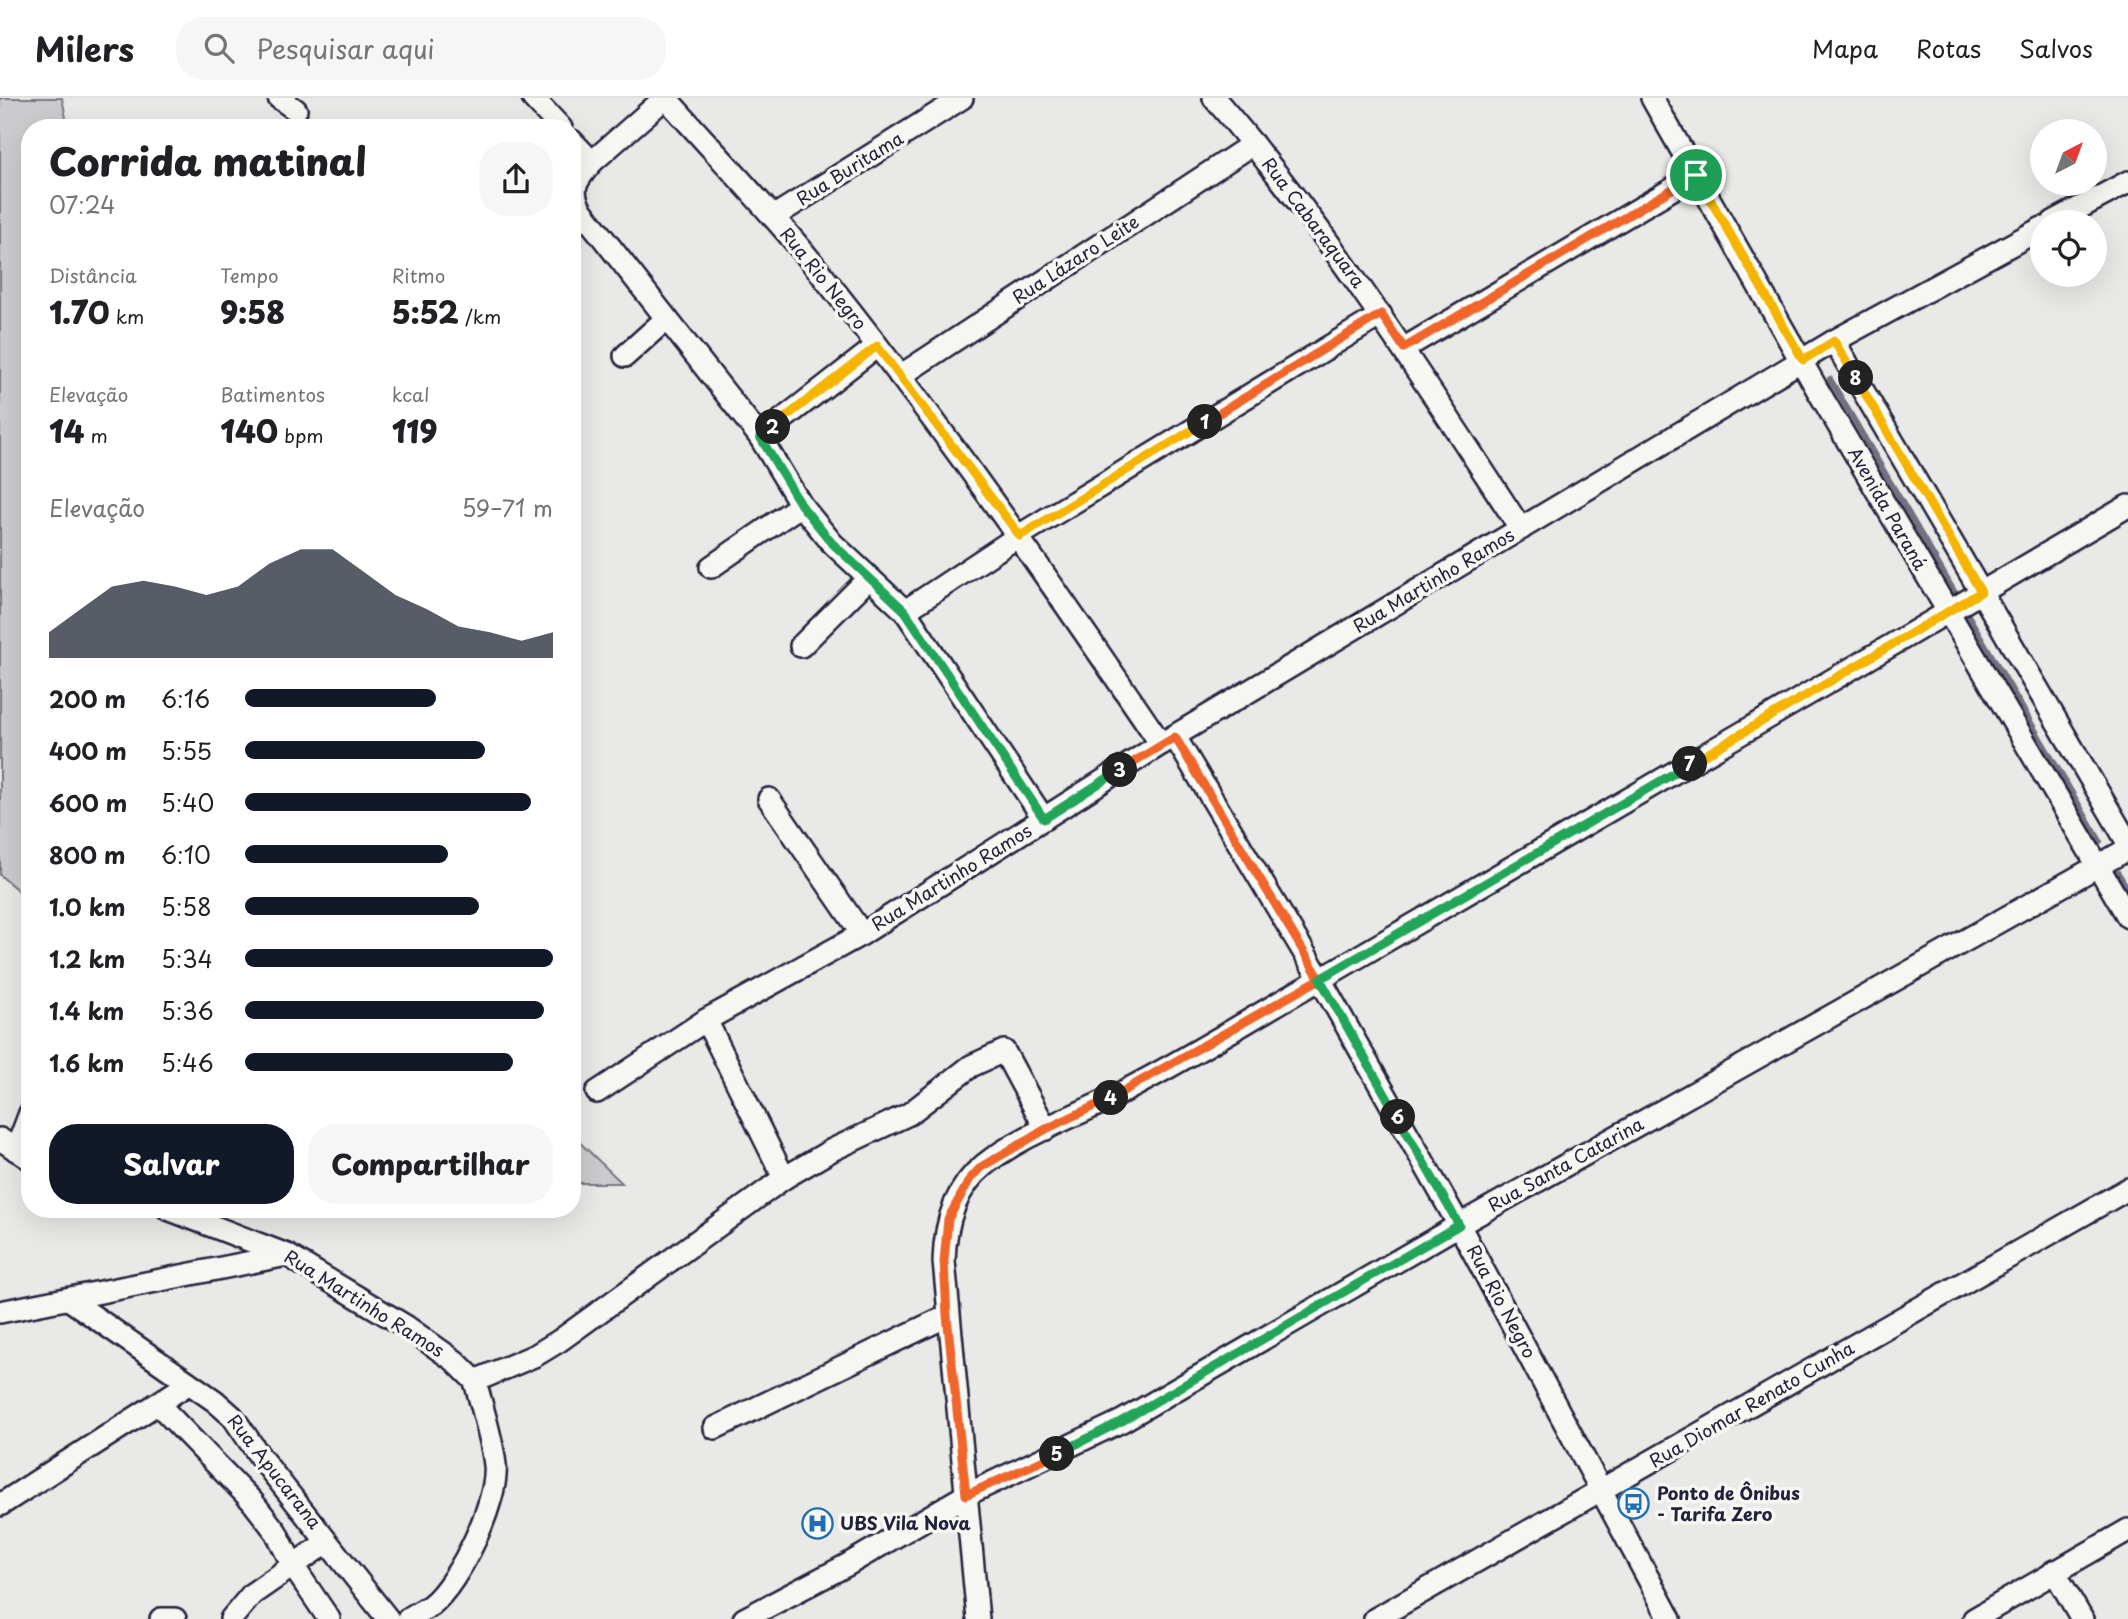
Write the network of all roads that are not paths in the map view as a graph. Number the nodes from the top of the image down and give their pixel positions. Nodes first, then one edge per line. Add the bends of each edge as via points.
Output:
1 (533, 98) edge
2 (665, 98) edge
3 (962, 98) edge
4 (1651, 98) edge
5 (1226, 102) edge
6 (553, 119) edge
7 (1253, 144) junction
8 (581, 150) edge
9 (592, 162) junction
10 (1696, 175) junction
11 (581, 176) edge
12 (2128, 182) edge
13 (581, 210) edge
14 (2076, 210) edge
15 (773, 217) junction
16 (2030, 235) edge
17 (1381, 314) junction
18 (666, 318) junction
19 (1834, 341) junction
20 (877, 346) junction
21 (1404, 348) junction
22 (625, 356) dead end
23 (1803, 360) junction
24 (900, 376) junction
25 (760, 437) junction
26 (801, 505) junction
27 (2128, 506) edge
28 (1521, 529) junction
29 (1020, 536) junction
30 (711, 567) dead end
31 (869, 578) junction
32 (1980, 593) junction
33 (1954, 610) junction
34 (905, 611) junction
35 (801, 646) dead end
36 (1168, 740) junction
37 (769, 799) dead end
38 (1044, 819) junction
39 (2128, 843) edge
40 (2128, 849) edge
41 (2098, 866) junction
42 (2128, 917) edge
43 (862, 934) junction
44 (1320, 979) junction
45 (706, 1020) junction
46 (597, 1092) dead end
47 (1046, 1129) junction
48 (784, 1178) junction
49 (2128, 1189) edge
50 (191, 1218) edge
51 (1459, 1225) junction
52 (287, 1255) junction
53 (69, 1300) junction
54 (0, 1312) edge
55 (947, 1316) junction
56 (475, 1381) junction
57 (188, 1384) junction
58 (159, 1405) junction
59 (715, 1428) dead end
60 (1602, 1491) junction
61 (966, 1495) junction
62 (0, 1505) edge
63 (2128, 1530) edge
64 (327, 1542) junction
65 (293, 1566) junction
66 (2054, 1571) junction
67 (161, 1619) edge
68 (175, 1619) edge
69 (231, 1619) edge
70 (329, 1619) edge
71 (388, 1619) edge
72 (408, 1619) edge
73 (744, 1619) edge
74 (978, 1619) edge
75 (1375, 1619) edge
76 (1670, 1619) edge
77 (1974, 1619) edge
78 (2082, 1619) edge

1 - 6 street
2 - 9 street, Rua Rio Negro
2 - 15 street, Rua Rio Negro
3 - 15 street, Rua Buritama
4 - 10 street, Avenida Paraná
5 - 7 street, Rua Cabaraquara
7 - 17 street, Rua Cabaraquara
7 - 24 street, Rua Lázaro Leite
8 - 9 street
9 - 11 street, Rua Rio Negro
10 - 21 street
10 - 23 street, Avenida Paraná
12 - 14 street
13 - 18 street, Rua Rio Negro
15 - 20 street, Rua Rio Negro
16 - 19 street, Rua Martinho Ramos
17 - 21 street, Rua Cabaraquara
17 - 29 street
18 - 22 street
18 - 25 street
19 - 23 street, Rua Martinho Ramos
19 - 32 street
20 - 24 street, Rua Rio Negro
20 - 25 street
21 - 28 street, Rua Cabaraquara
23 - 28 street, Rua Martinho Ramos
23 - 33 street, Avenida Paraná
24 - 29 street, Rua Rio Negro
25 - 26 street
26 - 30 street
26 - 31 street
27 - 32 street
28 - 36 street, Rua Martinho Ramos
29 - 34 street
29 - 36 street, Rua Rio Negro
31 - 34 street
31 - 35 street
32 - 33 street
32 - 39 street
33 - 41 street, Avenida Paraná
33 - 44 street
34 - 38 street
36 - 38 street, Rua Martinho Ramos
36 - 44 street, Rua Rio Negro
37 - 43 street
38 - 43 street, Rua Martinho Ramos
40 - 41 street, Rua Santa Catarina
41 - 42 street, Avenida Paraná
41 - 51 street, Rua Santa Catarina
43 - 45 street, Rua Martinho Ramos
44 - 47 street via 1133,1087
44 - 51 street, Rua Rio Negro
45 - 46 street, Rua Martinho Ramos
45 - 48 street
47 - 48 street via 1004,1051 971,1066 909,1114
47 - 55 street via 981,1167 957,1199 945,1237
48 - 56 street via 559,1341 536,1356
49 - 60 street, Rua Diomar Renato Cunha
50 - 52 street, Rua Martinho Ramos
51 - 60 street, Rua Rio Negro
51 - 61 street, Rua Santa Catarina via 1086,1441
52 - 53 street
52 - 56 street, Rua Martinho Ramos via 407,1326
53 - 54 street
53 - 57 street, Rua Apucarana
55 - 59 street
55 - 61 street
56 - 72 street via 496,1467 494,1487 449,1585 432,1605
57 - 58 street
57 - 64 street, Rua Apucarana via 233,1417
58 - 62 street
58 - 65 street via 252,1501 276,1532
60 - 75 street, Rua Diomar Renato Cunha
60 - 76 street, Rua Rio Negro
61 - 73 street, Rua Santa Catarina
61 - 74 street
63 - 66 street
64 - 65 street
64 - 71 street, Rua Apucarana
65 - 69 street via 252,1594
65 - 70 street
66 - 77 street
66 - 78 street
67 - 68 street

